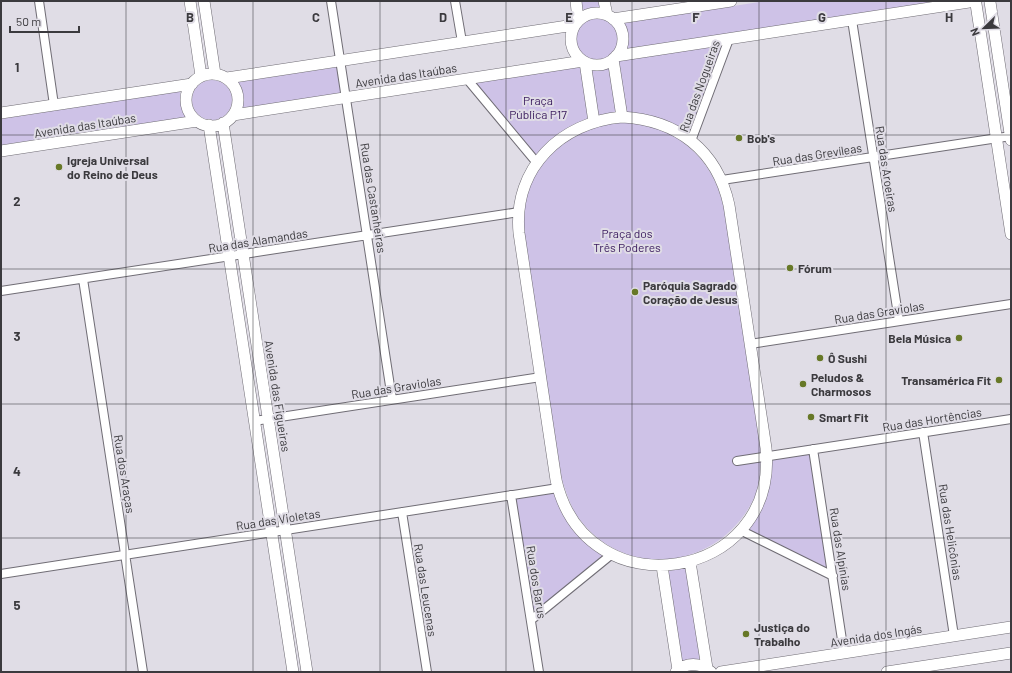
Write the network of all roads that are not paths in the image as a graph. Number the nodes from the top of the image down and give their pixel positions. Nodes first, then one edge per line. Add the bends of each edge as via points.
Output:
1 (39, 1) edge
2 (190, 1) edge
3 (204, 1) edge
4 (331, 1) edge
5 (455, 1) edge
6 (576, 1) edge
7 (604, 1) edge
8 (726, 1) edge
9 (970, 2) edge
10 (991, 2) edge
11 (610, 17) junction
12 (852, 20) junction
13 (576, 22) junction
14 (729, 39) junction
15 (462, 42) junction
16 (615, 58) junction
17 (341, 61) junction
18 (584, 62) junction
19 (215, 74) junction
20 (201, 76) junction
21 (227, 78) junction
22 (467, 79) junction
23 (192, 84) junction
24 (346, 98) junction
25 (54, 105) junction
26 (1, 113) edge
27 (233, 115) junction
28 (622, 117) junction
29 (197, 121) junction
30 (594, 122) junction
31 (223, 123) junction
32 (209, 125) junction
33 (1011, 136) edge
34 (996, 138) junction
35 (1011, 140) edge
36 (691, 141) junction
37 (1, 151) edge
38 (873, 157) junction
39 (537, 163) junction
40 (722, 180) junction
41 (519, 212) junction
42 (1011, 234) edge
43 (367, 235) junction
44 (243, 254) junction
45 (229, 256) junction
46 (83, 279) junction
47 (1, 291) edge
48 (1011, 304) edge
49 (898, 322) junction
50 (750, 344) junction
51 (541, 377) junction
52 (392, 399) junction
53 (268, 419) junction
54 (1011, 419) edge
55 (254, 421) junction
56 (923, 432) junction
57 (813, 449) junction
58 (767, 456) junction
59 (737, 461) dead end
60 (558, 488) junction
61 (512, 496) junction
62 (402, 512) junction
63 (285, 530) junction
64 (740, 530) junction
65 (271, 532) junction
66 (612, 554) junction
67 (125, 555) junction
68 (690, 562) junction
69 (662, 566) junction
70 (1, 574) edge
71 (833, 576) junction
72 (531, 620) junction
73 (1011, 627) edge
74 (954, 636) junction
75 (844, 653) junction
76 (1011, 653) edge
77 (709, 670) edge
78 (677, 671) edge
79 (143, 672) edge
80 (293, 672) edge
81 (307, 672) edge
82 (427, 672) edge
83 (539, 672) edge
84 (721, 672) edge
85 (887, 672) edge

1 - 25 street
2 - 20 street
3 - 19 street
4 - 17 street, Rua das Castanheiras
5 - 15 street
6 - 13 street
7 - 11 street
8 - 11 street
9 - 10 street
9 - 12 street
9 - 34 street
10 - 33 street
11 - 13 street via 592,13
11 - 16 street via 621,29 623,39 621,49
12 - 14 street
12 - 38 street, Rua das Aroeiras
13 - 15 street, Avenida das Itaúbas
13 - 18 street via 571,34 571,44 575,54
14 - 16 street
14 - 36 street, Rua das Nogueiras
15 - 17 street, Avenida das Itaúbas
16 - 18 street via 602,65
16 - 28 street
17 - 21 street, Avenida das Itaúbas
17 - 24 street, Rua das Castanheiras
18 - 22 street, Avenida das Itaúbas
18 - 30 street
19 - 20 street
19 - 21 street
20 - 23 street
21 - 27 street via 234,85 238,97
22 - 24 street, Avenida das Itaúbas
22 - 39 street
23 - 25 street, Avenida das Itaúbas
23 - 29 street via 186,100 191,114
24 - 27 street, Avenida das Itaúbas
24 - 43 street, Rua das Castanheiras
25 - 26 street, Avenida das Itaúbas
27 - 31 street
28 - 30 street
28 - 36 street via 643,119 663,125
29 - 32 street
29 - 37 street, Avenida das Itaúbas
30 - 39 street via 558,140
31 - 32 street
31 - 44 street, Avenida das Figueiras
32 - 45 street
33 - 34 street, Rua das Grevíleas
33 - 35 street
34 - 38 street, Rua das Grevíleas
34 - 42 street
36 - 40 street via 708,158
38 - 40 street, Rua das Grevíleas
38 - 49 street, Rua das Aroeiras
39 - 41 street via 525,185
40 - 50 street via 729,205
41 - 43 street, Rua das Alamandas
41 - 51 street via 519,233
43 - 44 street, Rua das Alamandas
43 - 52 street, Rua das Castanheiras
44 - 45 street, Rua das Alamandas
44 - 53 street, Avenida das Figueiras
45 - 46 street, Rua das Alamandas
45 - 55 street
46 - 47 street, Rua das Alamandas
46 - 67 street, Rua dos Araças
48 - 49 street, Rua das Graviolas
49 - 50 street, Rua das Graviolas
50 - 58 street
51 - 52 street, Rua das Graviolas
51 - 60 street
52 - 53 street, Rua das Graviolas
53 - 55 street, Rua das Graviolas
53 - 63 street, Avenida das Figueiras
54 - 56 street, Rua das Hortências
55 - 65 street
56 - 57 street, Rua das Hortências
56 - 74 street, Rua das Helicônias
57 - 58 street, Rua das Hortências
57 - 71 street, Rua das Alpínias
58 - 59 street, Rua das Hortências
58 - 64 street via 760,498
60 - 61 street, Rua das Violetas
60 - 66 street via 578,525 598,545
61 - 62 street, Rua das Violetas
61 - 72 street, Rua dos Barus
62 - 63 street, Rua das Violetas
62 - 82 street, Rua das Leucenas
63 - 65 street, Rua das Violetas
63 - 81 street, Avenida das Figueiras
64 - 68 street via 716,550
64 - 71 street
65 - 67 street, Rua das Violetas
65 - 80 street
66 - 69 street via 636,563
66 - 72 street
67 - 70 street, Rua das Violetas
67 - 79 street, Rua dos Araças
68 - 69 street
68 - 77 street
69 - 78 street
71 - 75 street, Rua das Alpínias
72 - 83 street, Rua dos Barus
73 - 74 street, Avenida dos Ingás
74 - 75 street, Avenida dos Ingás
75 - 84 street, Avenida dos Ingás
76 - 85 street
77 - 78 street via 692,664

